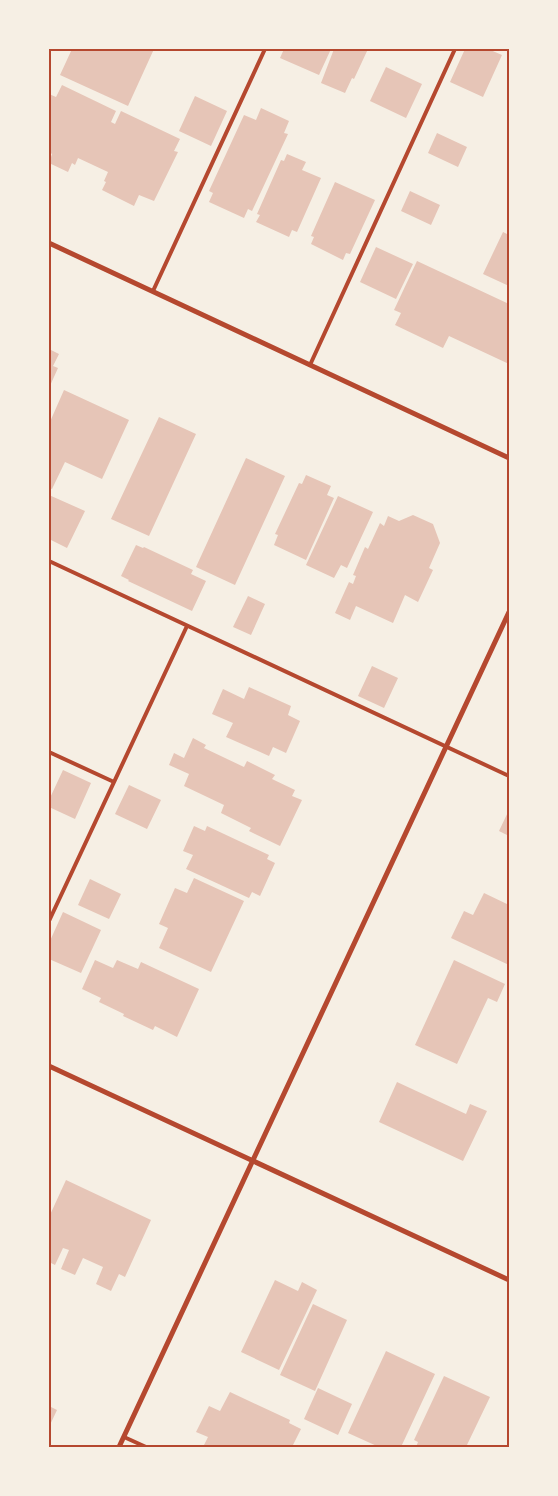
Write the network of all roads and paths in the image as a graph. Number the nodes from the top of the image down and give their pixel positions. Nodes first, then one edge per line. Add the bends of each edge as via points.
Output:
1 (265, 49) edge
2 (455, 49) edge
3 (49, 243) edge
4 (153, 292) junction
5 (310, 365) junction
6 (509, 458) edge
7 (49, 561) edge
8 (509, 612) edge
9 (187, 626) junction
10 (446, 747) junction
11 (49, 752) edge
12 (509, 776) edge
13 (114, 782) junction
14 (49, 921) edge
15 (49, 1066) edge
16 (253, 1161) junction
17 (509, 1280) edge
18 (124, 1437) junction
19 (119, 1447) edge
20 (146, 1447) edge

1 - 4 lane
2 - 5 lane
3 - 4 street
4 - 5 street
5 - 6 street
7 - 9 lane
8 - 10 street
9 - 10 lane
9 - 13 lane
10 - 12 lane
10 - 16 street
11 - 13 lane
13 - 14 lane
15 - 16 street
16 - 17 street
16 - 18 street
18 - 19 street
18 - 20 lane

